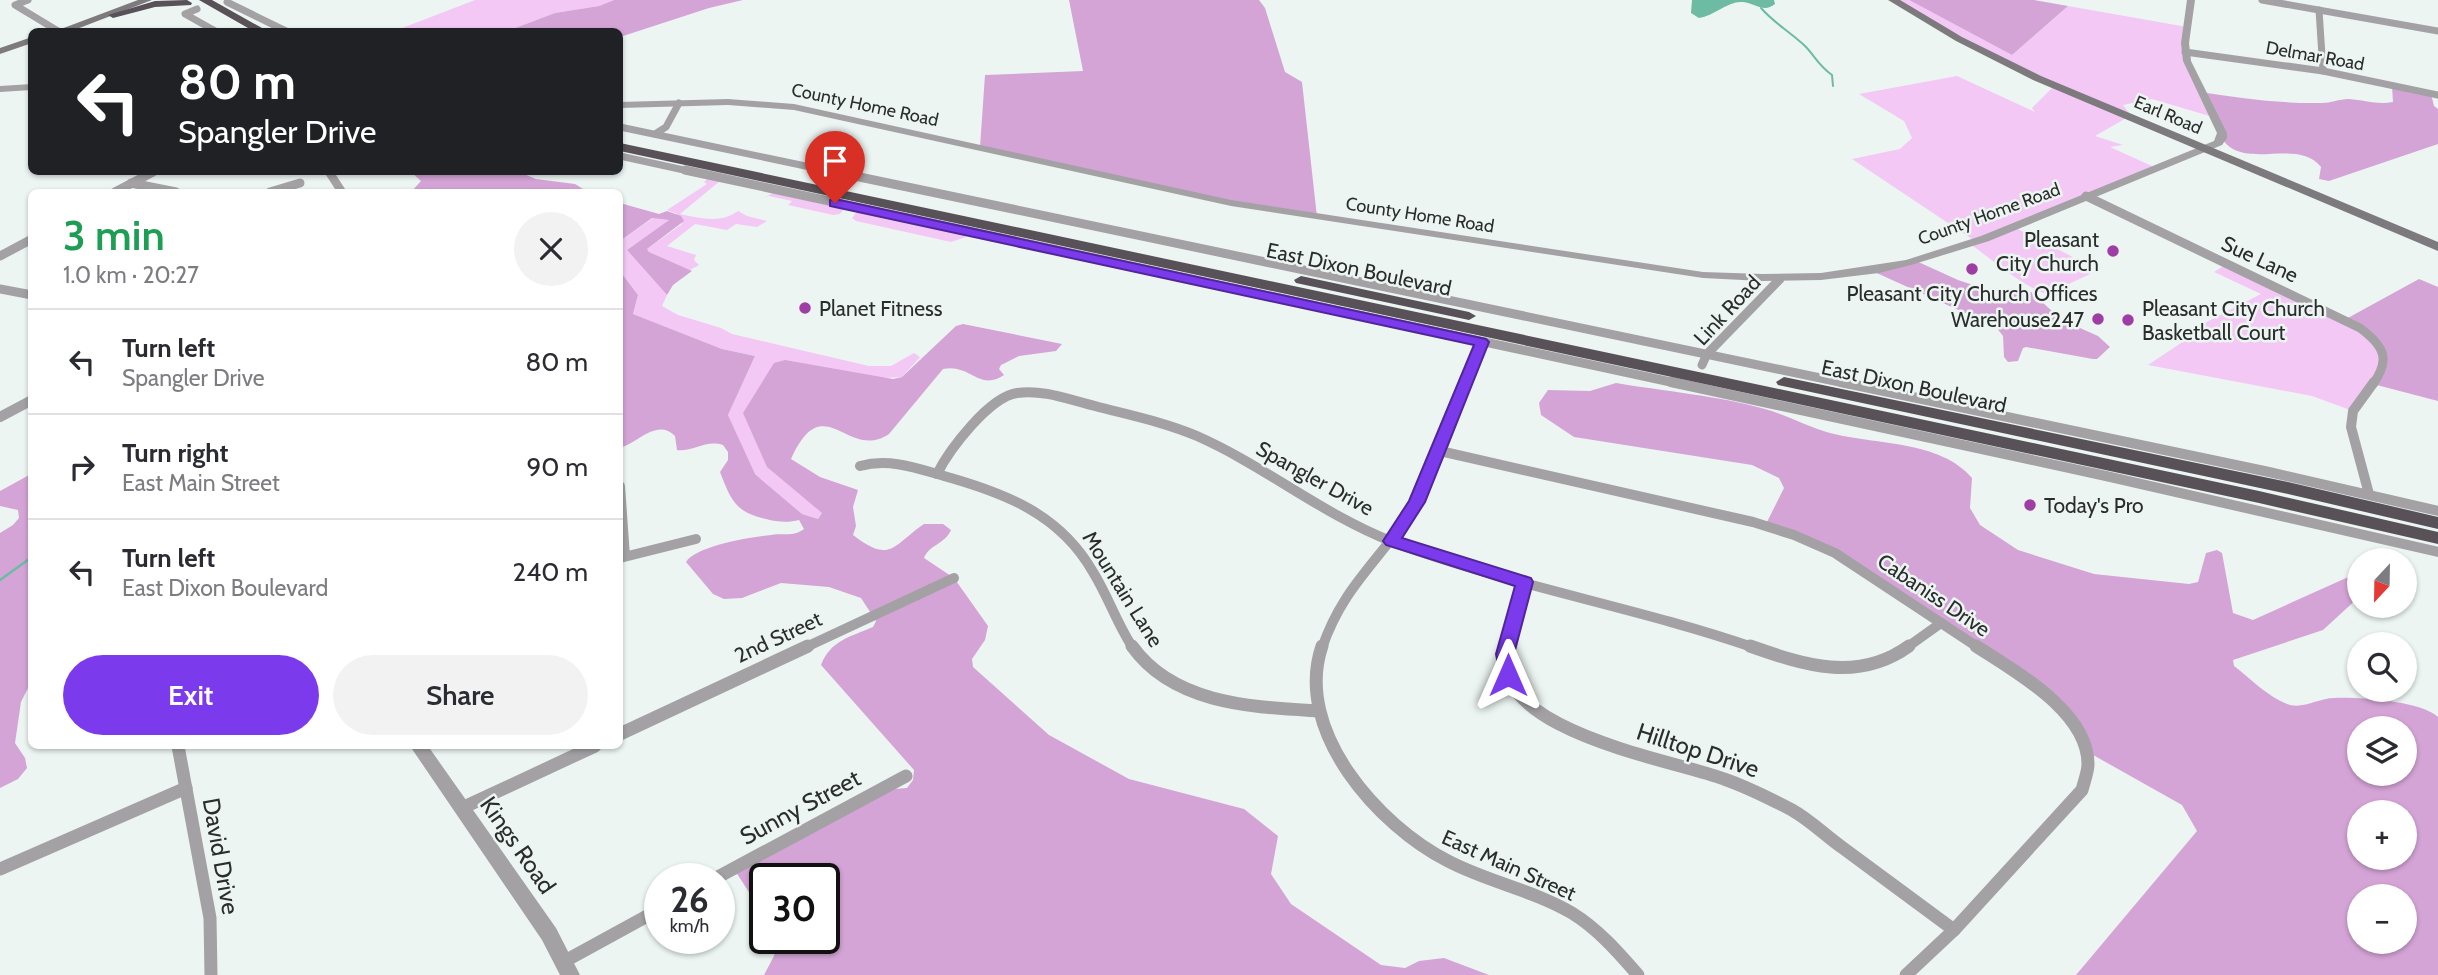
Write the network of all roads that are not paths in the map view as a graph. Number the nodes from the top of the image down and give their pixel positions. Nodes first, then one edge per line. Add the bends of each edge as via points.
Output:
1 (28, 0) edge
2 (147, 0) edge
3 (159, 0) edge
4 (1893, 0) edge
5 (2191, 0) edge
6 (2262, 0) edge
7 (227, 2) dead end
8 (193, 3) edge
9 (2319, 10) junction
10 (113, 15) junction
11 (85, 22) junction
12 (53, 28) edge
13 (67, 28) edge
14 (210, 28) edge
15 (232, 28) edge
16 (254, 28) edge
17 (280, 28) edge
18 (2438, 31) edge
19 (28, 41) edge
20 (0, 51) edge
21 (2185, 52) junction
22 (2323, 71) junction
23 (28, 87) edge
24 (0, 89) edge
25 (2438, 95) edge
26 (623, 105) edge
27 (676, 108) junction
28 (623, 128) edge
29 (655, 134) junction
30 (623, 141) edge
31 (2202, 149) junction
32 (623, 157) edge
33 (147, 175) edge
34 (131, 183) junction
35 (300, 183) dead end
36 (120, 189) edge
37 (161, 189) edge
38 (280, 189) edge
39 (2087, 196) junction
40 (979, 229) junction
41 (28, 241) edge
42 (2438, 247) edge
43 (0, 256) edge
44 (1780, 279) junction
45 (0, 289) edge
46 (28, 294) edge
47 (1391, 306) junction
48 (1482, 342) junction
49 (1704, 360) junction
50 (28, 402) edge
51 (0, 417) edge
52 (1952, 431) junction
53 (2088, 440) junction
54 (1440, 451) junction
55 (860, 466) dead end
56 (2106, 470) junction
57 (937, 474) junction
58 (2288, 488) junction
59 (2369, 494) junction
60 (2438, 511) edge
61 (2438, 523) edge
62 (2438, 538) edge
63 (696, 539) dead end
64 (1391, 541) junction
65 (2438, 552) edge
66 (623, 557) edge
67 (954, 578) dead end
68 (1524, 582) junction
69 (1941, 623) junction
70 (1319, 711) junction
71 (623, 733) edge
72 (179, 749) edge
73 (421, 749) edge
74 (588, 749) edge
75 (906, 776) dead end
76 (186, 788) junction
77 (462, 807) junction
78 (735, 868) edge
79 (0, 869) edge
80 (644, 919) edge
81 (1954, 930) junction
82 (567, 968) edge
83 (211, 975) edge
84 (1638, 975) edge
85 (1906, 975) edge

1 - 12 street via 15,5
2 - 11 main road
3 - 10 main road
4 - 31 main road, Earl Road via 2009,65
5 - 21 street
6 - 9 street
7 - 17 street
8 - 10 highway via 155,5
8 - 14 street via 185,14
8 - 15 highway
8 - 16 highway
9 - 18 street
9 - 22 street
10 - 11 main road
11 - 13 main road
19 - 20 main road
21 - 22 street, Delmar Road
21 - 31 street via 2222,136 2218,143
22 - 25 street, Delmar Road
23 - 24 street
26 - 27 street, County Home Road
27 - 29 street via 666,127
27 - 44 street, County Home Road via 755,103 794,107 1272,210 1703,275
28 - 29 street, East Dixon Boulevard
29 - 47 street, East Dixon Boulevard
30 - 40 highway, East Dixon Boulevard
30 - 47 highway, East Dixon Boulevard
31 - 39 street, County Home Road
31 - 42 main road, Earl Road
32 - 40 street, East Dixon Boulevard
33 - 34 street
34 - 36 street
34 - 37 street
35 - 38 street
39 - 44 street, County Home Road via 1932,256 1842,274
39 - 59 street, Sue Lane via 2346,319 2375,340 2386,360 2384,369 2351,416
40 - 47 street, East Dixon Boulevard
40 - 47 highway, East Dixon Boulevard
41 - 43 street
44 - 49 street, Link Road
45 - 46 street
47 - 48 street, East Dixon Boulevard
47 - 49 street, East Dixon Boulevard
47 - 49 highway, East Dixon Boulevard
47 - 52 highway, East Dixon Boulevard
48 - 54 street, East Main Street
48 - 56 street, East Dixon Boulevard
49 - 53 highway, East Dixon Boulevard
50 - 51 street
52 - 53 highway via 1981,430 2084,452 2089,451
52 - 56 highway, East Dixon Boulevard
53 - 58 highway, East Dixon Boulevard
53 - 59 street, East Dixon Boulevard
54 - 64 street, East Main Street
54 - 69 street, Cabaniss Drive via 1776,529 1835,553
55 - 57 street, Mountain Lane via 882,461
56 - 58 highway via 2106,460 2112,459 2247,486
56 - 62 highway, East Dixon Boulevard
56 - 65 street, East Dixon Boulevard
57 - 64 street, Spangler Drive via 993,403 1016,393 1042,393 1196,436
57 - 70 street, Mountain Lane via 1009,495 1067,534 1101,584 1131,646 1162,676 1224,702
58 - 61 highway, East Dixon Boulevard
59 - 60 street, East Dixon Boulevard
63 - 66 street
64 - 68 street, Spangler Drive
64 - 70 street, East Main Street via 1328,628 1316,675
67 - 71 street, 2nd Street
68 - 69 street, Spangler Drive via 1822,667 1858,668 1891,658
68 - 81 street, Hilltop Drive via 1505,654 1508,675 1527,704 1582,736 1725,779 1793,811
69 - 81 street, Cabaniss Drive via 2053,700 2080,735 2088,765 2082,790
70 - 84 street, East Main Street via 1329,740 1385,818 1467,872 1572,913 1605,938
72 - 76 street, David Drive
73 - 77 street, Kings Road
74 - 77 street
75 - 78 street, Sunny Street
76 - 79 street
76 - 83 street, David Drive via 209,918
77 - 82 street, Kings Road
80 - 82 street
81 - 85 street, Cabaniss Drive

